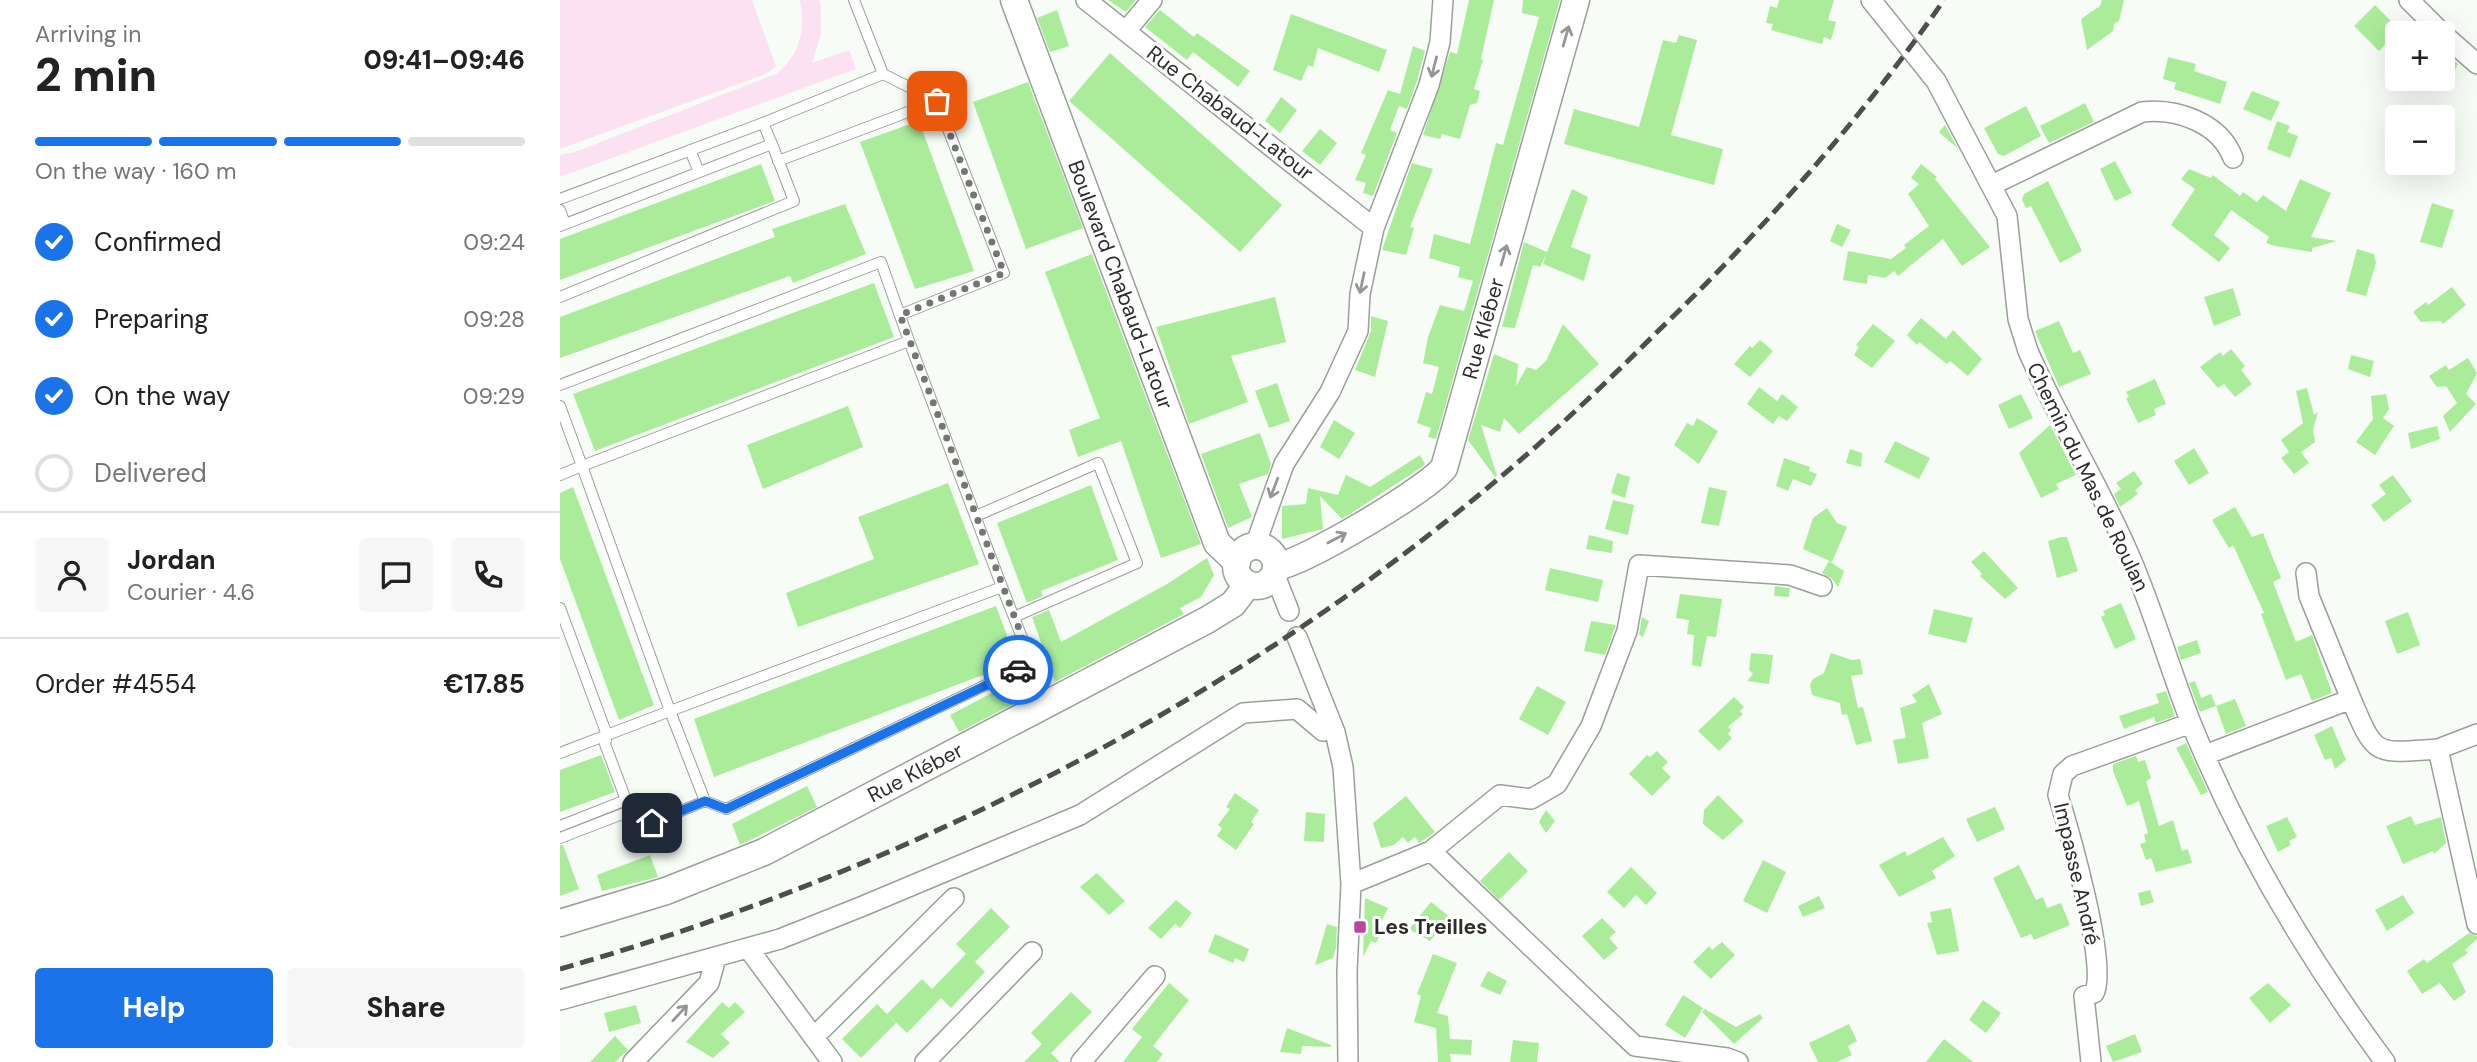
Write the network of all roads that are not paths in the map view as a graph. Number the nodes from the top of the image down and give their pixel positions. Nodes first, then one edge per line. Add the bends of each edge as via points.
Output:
1 (854, 0) edge
2 (1014, 0) edge
3 (1086, 0) edge
4 (1152, 0) edge
5 (1443, 0) edge
6 (1576, 0) edge
7 (1871, 0) edge
8 (2409, 0) edge
9 (2429, 21) edge
10 (1126, 31) junction
11 (2455, 45) edge
12 (2477, 64) edge
13 (883, 74) junction
14 (937, 101) junction
15 (763, 122) junction
16 (772, 144) junction
17 (690, 150) junction
18 (2233, 158) dead end
19 (778, 161) junction
20 (699, 172) junction
21 (1992, 185) junction
22 (560, 199) edge
23 (560, 210) edge
24 (563, 225) edge
25 (1374, 228) junction
26 (560, 297) edge
27 (900, 315) junction
28 (909, 341) junction
29 (560, 385) edge
30 (560, 406) edge
31 (582, 466) junction
32 (560, 474) edge
33 (975, 516) junction
34 (1258, 567) junction
35 (2306, 573) dead end
36 (1822, 586) dead end
37 (1002, 587) junction
38 (560, 608) edge
39 (1289, 611) dead end
40 (1014, 617) junction
41 (1297, 638) dead end
42 (2351, 699) junction
43 (670, 710) junction
44 (2191, 723) junction
45 (1323, 731) dead end
46 (2477, 734) edge
47 (607, 735) junction
48 (2438, 749) junction
49 (560, 753) edge
50 (2206, 755) junction
51 (626, 800) junction
52 (705, 801) junction
53 (652, 823) dead end
54 (560, 826) edge
55 (560, 838) edge
56 (1431, 851) junction
57 (1352, 884) junction
58 (954, 898) dead end
59 (560, 923) edge
60 (2477, 924) edge
61 (748, 948) junction
62 (1032, 953) dead end
63 (716, 958) junction
64 (1155, 976) dead end
65 (560, 1000) edge
66 (814, 1037) junction
67 (633, 1062) edge
68 (832, 1062) edge
69 (925, 1062) edge
70 (1082, 1062) edge
71 (1348, 1062) edge
72 (1738, 1062) edge
73 (2091, 1062) edge
74 (2385, 1062) edge

1 - 13 lane
2 - 34 street, Boulevard Chabaud-Latour via 1217,543
3 - 10 street, Rue Chabaud-Latour
4 - 10 street
5 -> 25 street via 1440,42 1429,85
34 -> 6 street, Rue Kléber via 1340,536 1416,493 1444,468
7 - 21 street, Chemin du Mas de Roulan via 1936,81
8 - 9 street
10 - 25 street, Rue Chabaud-Latour
11 - 12 street
13 - 14 lane
13 - 15 lane
14 - 19 lane
14 - 27 lane via 1004,273
15 - 16 lane
15 - 17 lane
16 - 19 lane
16 - 20 lane
17 - 20 lane
17 - 22 lane
18 - 21 street via 2220,134 2177,112 2157,110 2142,112
19 - 26 lane via 794,201
20 - 24 lane
21 - 44 street, Chemin du Mas de Roulan via 2007,216 2018,319 2028,351 2131,559
23 - 24 lane
25 -> 34 street via 1360,294 1358,331 1330,392 1284,464
27 - 28 lane
27 - 29 lane via 881,262
28 - 31 lane
28 - 33 lane
30 - 31 lane
31 - 32 lane
31 - 43 lane
33 - 37 lane
33 - 40 lane via 1098,463 1138,563
34 - 39 street via 1278,583
34 - 59 street, Rue Kléber via 1233,604 1208,620 764,852 666,891
35 - 42 street via 2309,596
36 - 56 street via 1790,575 1639,565 1627,631 1591,726 1557,784 1531,799 1500,795
37 - 40 lane
37 - 43 lane
38 - 47 lane
40 - 52 lane via 1032,663 726,809
41 - 57 street via 1338,744
42 - 48 street via 2369,741 2388,752
42 - 50 street
43 - 47 lane
43 - 52 lane
44 - 50 street, Chemin du Mas de Roulan
44 - 73 street, Impasse André via 2072,766 2060,783 2058,795 2084,890 2097,970 2098,986 2084,996
45 - 61 street via 1297,709 1243,713 1080,815 780,939
46 - 48 street
47 - 49 lane
47 - 51 lane
48 - 60 street
50 - 74 street, Chemin du Mas de Roulan via 2278,900 2336,996
51 - 54 lane
51 - 55 lane via 631,811
52 - 53 lane
56 - 57 street
56 - 72 street via 1634,1046
57 - 71 street
58 - 66 street
61 - 63 street
61 - 66 street
62 - 69 street
63 - 65 street
67 -> 63 street via 709,983
64 - 70 street
66 - 68 street

